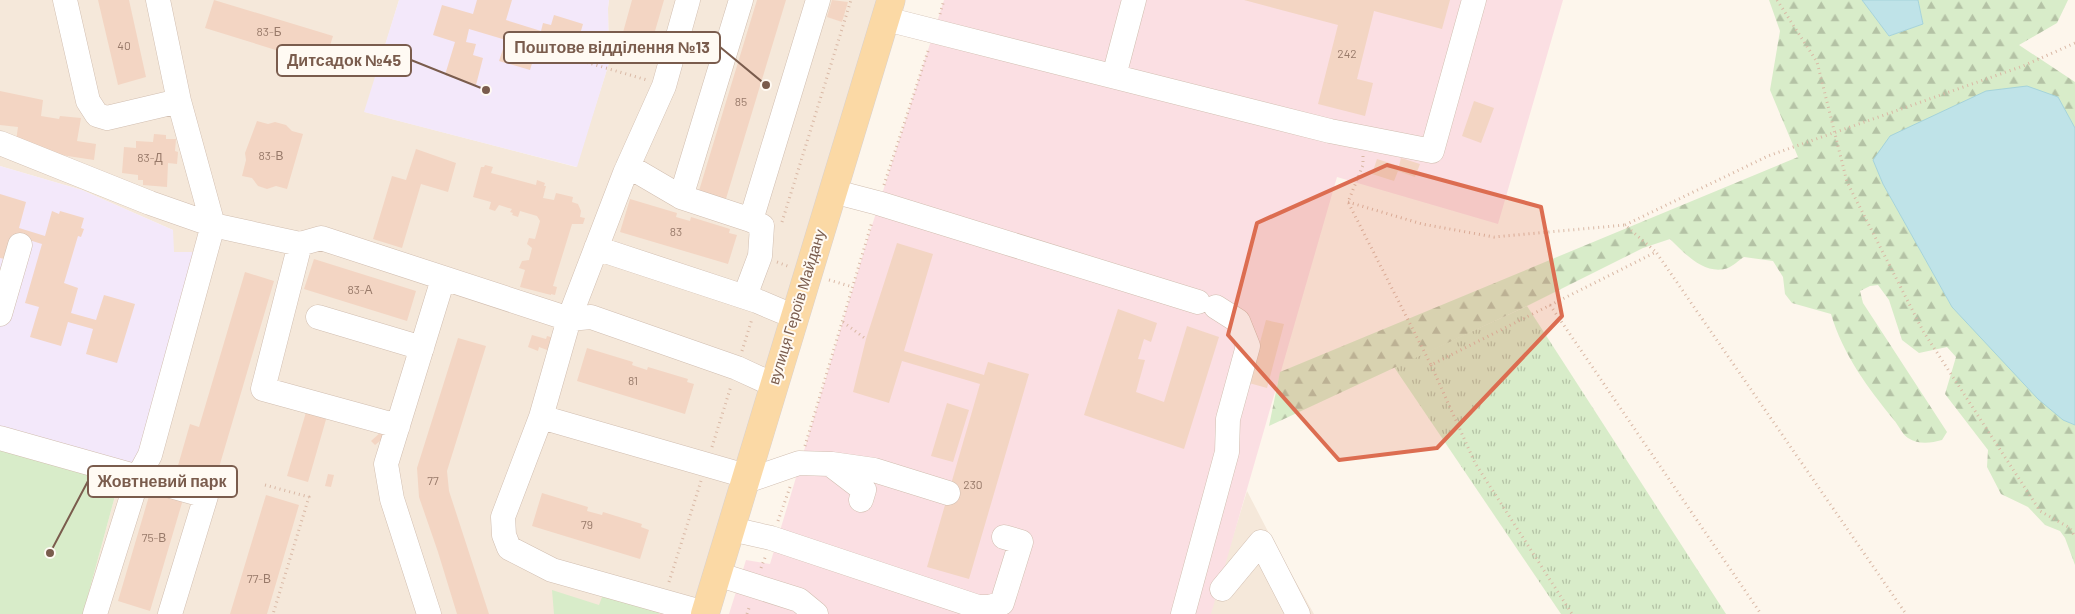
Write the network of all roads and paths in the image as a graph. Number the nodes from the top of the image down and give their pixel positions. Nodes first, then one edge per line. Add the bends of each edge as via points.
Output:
1 (66, 0) edge
2 (158, 0) edge
3 (688, 0) edge
4 (741, 0) edge
5 (818, 0) edge
6 (944, 0) edge
7 (1134, 0) edge
8 (1474, 0) edge
9 (1777, 0) edge
10 (888, 9) edge
11 (934, 32) junction
12 (2075, 43) edge
13 (558, 54) dead end
14 (1114, 76) junction
15 (664, 86) junction
16 (179, 101) junction
17 (1834, 134) junction
18 (1364, 138) junction
19 (0, 144) edge
20 (628, 166) junction
21 (832, 191) junction
22 (681, 197) junction
23 (1348, 202) junction
24 (878, 203) junction
25 (751, 220) junction
26 (213, 225) junction
27 (1625, 225) junction
28 (300, 244) junction
29 (20, 245) dead end
30 (596, 248) junction
31 (1656, 252) junction
32 (444, 279) junction
33 (750, 298) junction
34 (1550, 305) junction
35 (0, 314) edge
36 (318, 317) dead end
37 (795, 317) junction
38 (569, 319) junction
39 (843, 322) junction
40 (866, 339) dead end
41 (422, 348) junction
42 (1431, 365) junction
43 (774, 384) junction
44 (541, 417) junction
45 (398, 426) junction
46 (0, 438) edge
47 (799, 463) junction
48 (830, 464) junction
49 (138, 477) junction
50 (745, 479) junction
51 (265, 485) dead end
52 (948, 493) dead end
53 (861, 500) dead end
54 (731, 529) junction
55 (1004, 537) dead end
56 (2075, 537) edge
57 (771, 538) junction
58 (717, 574) junction
59 (755, 586) junction
60 (1222, 589) dead end
61 (978, 607) junction
62 (705, 613) edge
63 (95, 614) edge
64 (170, 614) edge
65 (273, 614) edge
66 (429, 614) edge
67 (747, 614) edge
68 (816, 614) edge
69 (1002, 614) edge
70 (1183, 614) edge
71 (1298, 614) edge
72 (1572, 614) edge
73 (1761, 614) edge
74 (1906, 614) edge

1 - 16 lane via 88,101 97,115 107,118
2 - 16 lane
3 - 15 lane
4 - 22 lane
5 - 25 lane
6 - 11 path
7 - 14 lane
8 - 18 lane via 1432,152
9 - 17 path via 1817,62
10 - 11 lane
10 - 21 main road, вулиця Героїв Майдану
11 - 14 lane
11 - 24 path
12 - 17 path via 2023,66
13 - 15 path
14 - 18 lane
15 - 20 lane
16 - 26 lane
17 - 27 path via 1768,156
17 - 56 path via 1847,182 1923,331 2040,510 2070,528
18 - 23 path via 1363,165
19 - 26 lane
20 - 22 lane
20 - 30 lane
21 - 24 lane
21 - 37 main road, вулиця Героїв Майдану
22 - 25 lane
23 - 27 path via 1422,224 1494,237
23 - 42 path
24 - 39 path
24 - 70 lane via 1207,305 1238,321 1248,346 1228,419 1228,452
25 - 33 lane via 762,226 760,256 748,288
26 - 28 lane
26 - 49 lane via 150,455
27 - 31 path
28 - 32 lane via 321,238
28 - 45 lane via 263,389
29 - 35 lane
30 - 33 lane
30 - 38 lane
31 - 34 path
31 - 74 path
32 - 38 lane
32 - 41 lane
33 - 37 lane
34 - 42 path
34 - 73 path
36 - 41 lane
37 - 43 main road, вулиця Героїв Майдану
38 - 43 lane via 591,317
38 - 44 lane
39 - 40 path
39 - 47 path
41 - 45 lane
42 - 72 path via 1475,463
43 - 50 main road, вулиця Героїв Майдану
44 - 50 lane
44 - 62 lane via 503,517 509,548 552,570
45 - 66 lane via 386,464 392,499
46 - 49 lane
47 - 48 lane
47 - 50 lane
47 - 57 path
48 - 52 lane via 874,470
48 - 53 lane via 864,490
49 - 63 lane
49 - 64 lane via 206,496
50 - 54 main road, вулиця Героїв Майдану
51 - 65 path via 308,497
54 - 57 lane
54 - 58 main road, вулиця Героїв Майдану
55 - 61 lane via 1020,542 1002,603
57 - 59 path
57 - 61 lane
58 - 59 lane
58 - 62 main road, вулиця Героїв Майдану
59 - 67 path
59 - 68 lane via 798,600
60 - 71 lane via 1261,542
61 - 69 lane

